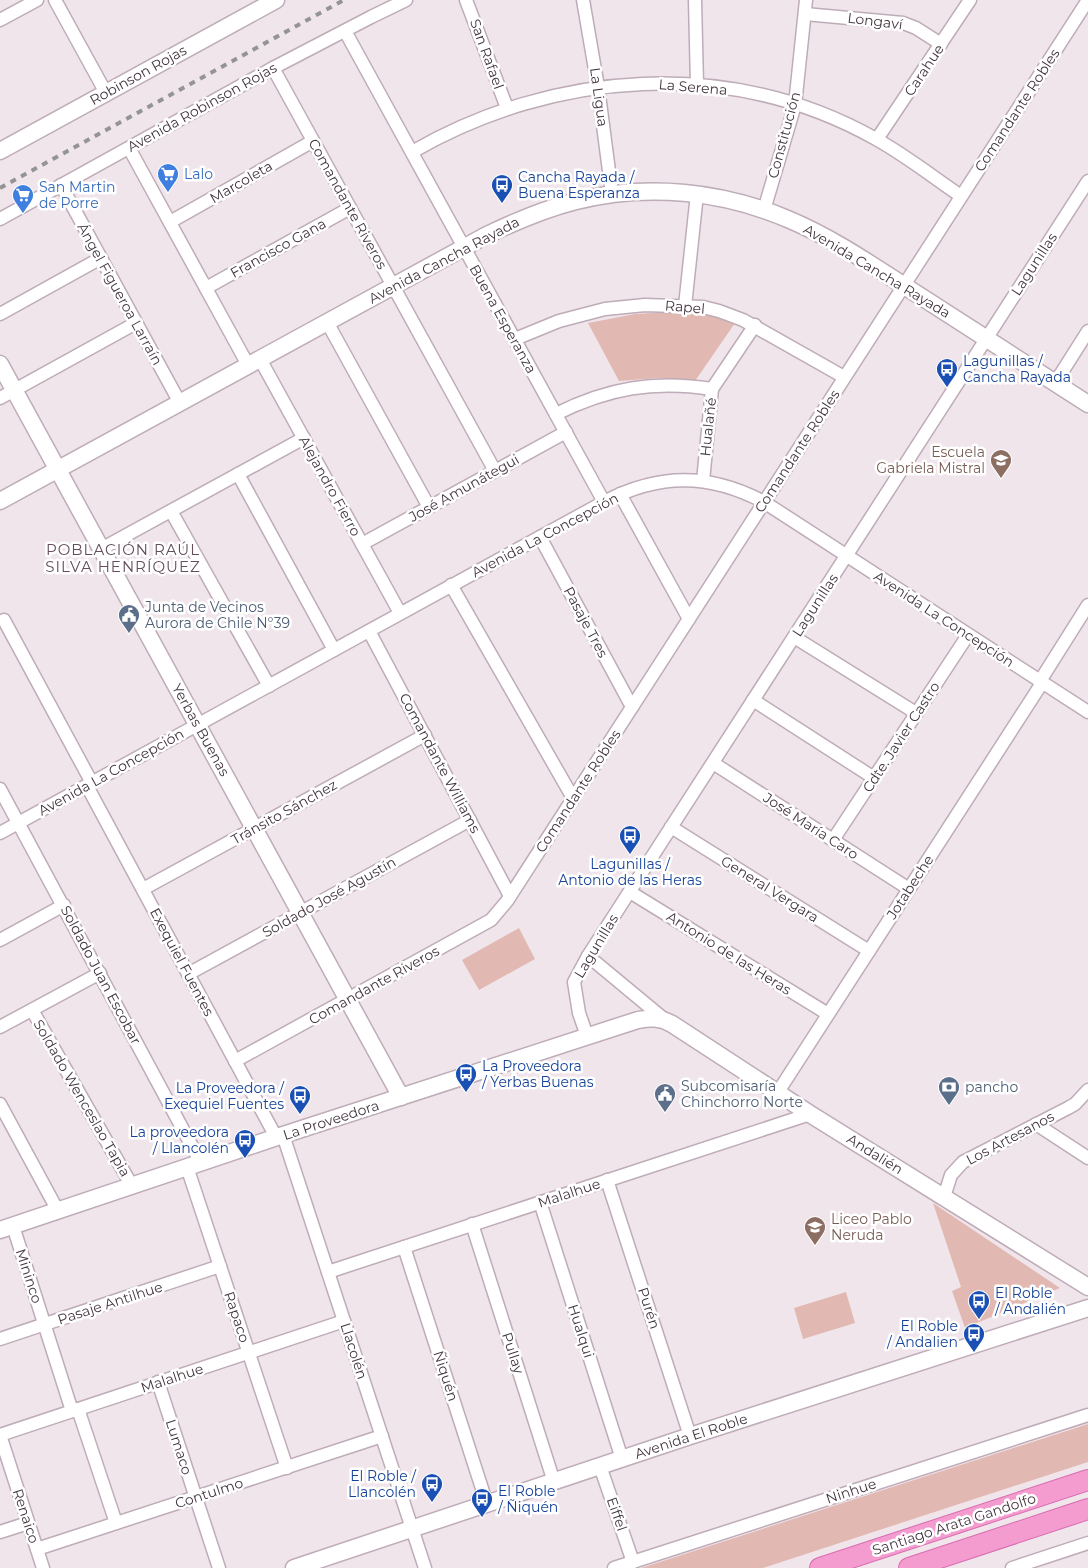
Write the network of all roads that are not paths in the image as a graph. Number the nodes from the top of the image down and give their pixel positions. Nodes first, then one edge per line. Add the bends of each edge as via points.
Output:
1 (37, 0) edge
2 (55, 0) edge
3 (276, 0) edge
4 (406, 0) edge
5 (466, 0) edge
6 (583, 0) edge
7 (695, 0) edge
8 (806, 0) edge
9 (970, 0) edge
10 (1088, 0) edge
11 (804, 14) junction
12 (0, 20) edge
13 (345, 31) junction
14 (941, 44) junction
15 (273, 68) junction
16 (698, 86) junction
17 (598, 87) junction
18 (106, 93) junction
19 (795, 105) junction
20 (507, 108) junction
21 (877, 140) junction
22 (313, 141) junction
23 (129, 148) junction
24 (0, 151) edge
25 (412, 152) junction
26 (1088, 181) edge
27 (61, 185) junction
28 (612, 194) junction
29 (697, 194) junction
30 (961, 196) junction
31 (350, 208) junction
32 (764, 210) junction
33 (0, 218) edge
34 (170, 222) junction
35 (464, 248) junction
36 (101, 258) junction
37 (393, 286) junction
38 (904, 286) junction
39 (206, 288) junction
40 (685, 306) junction
41 (0, 314) edge
42 (327, 322) junction
43 (136, 323) junction
44 (754, 325) junction
45 (1088, 331) edge
46 (515, 339) junction
47 (986, 339) junction
48 (254, 362) junction
49 (0, 364) edge
50 (844, 377) junction
51 (1055, 383) junction
52 (712, 389) junction
53 (7, 394) edge
54 (180, 403) junction
55 (1088, 404) edge
56 (556, 414) junction
57 (566, 432) junction
58 (304, 438) junction
59 (58, 470) junction
60 (494, 471) junction
61 (238, 474) junction
62 (702, 481) junction
63 (620, 494) junction
64 (0, 501) edge
65 (604, 502) junction
66 (764, 502) junction
67 (429, 507) junction
68 (171, 511) junction
69 (540, 537) junction
70 (362, 544) junction
71 (102, 549) junction
72 (846, 556) junction
73 (451, 585) junction
74 (1088, 605) edge
75 (400, 613) junction
76 (689, 619) junction
77 (4, 620) dead end
78 (369, 631) junction
79 (968, 635) junction
80 (794, 636) junction
81 (334, 650) junction
82 (1041, 682) junction
83 (269, 686) junction
84 (753, 700) junction
85 (632, 707) junction
86 (1088, 712) edge
87 (916, 714) junction
88 (198, 725) junction
89 (425, 735) junction
90 (713, 763) junction
91 (874, 778) junction
92 (89, 784) junction
93 (0, 789) edge
94 (573, 798) junction
95 (470, 820) junction
96 (19, 823) junction
97 (255, 828) junction
98 (671, 828) junction
99 (0, 833) edge
100 (833, 840) junction
101 (909, 889) junction
102 (143, 890) junction
103 (630, 892) junction
104 (509, 898) junction
105 (64, 905) junction
106 (301, 912) junction
107 (0, 940) edge
108 (869, 951) junction
109 (588, 956) junction
110 (100, 973) junction
111 (188, 974) junction
112 (348, 999) junction
113 (32, 1010) junction
114 (828, 1014) junction
115 (664, 1019) junction
116 (0, 1027) edge
117 (587, 1036) junction
118 (235, 1061) junction
119 (1088, 1090) edge
120 (778, 1092) junction
121 (400, 1097) junction
122 (0, 1104) edge
123 (810, 1114) junction
124 (1036, 1124) junction
125 (280, 1136) junction
126 (1088, 1158) edge
127 (194, 1165) junction
128 (608, 1180) junction
129 (132, 1186) junction
130 (944, 1197) junction
131 (540, 1202) junction
132 (58, 1211) junction
133 (472, 1224) junction
134 (6, 1228) edge
135 (404, 1247) junction
136 (220, 1266) junction
137 (328, 1272) junction
138 (1088, 1287) edge
139 (1088, 1308) edge
140 (344, 1321) junction
141 (44, 1324) junction
142 (0, 1339) edge
143 (249, 1352) junction
144 (158, 1382) junction
145 (75, 1410) junction
146 (1088, 1415) edge
147 (0, 1435) edge
148 (382, 1436) junction
149 (690, 1436) junction
150 (622, 1459) junction
151 (600, 1466) junction
152 (287, 1468) junction
153 (1088, 1480) edge
154 (554, 1482) junction
155 (196, 1497) junction
156 (487, 1504) junction
157 (1088, 1509) edge
158 (28, 1523) junction
159 (116, 1523) junction
160 (412, 1530) junction
161 (0, 1532) edge
162 (1088, 1543) edge
163 (37, 1549) junction
164 (633, 1562) junction
165 (43, 1568) edge
166 (219, 1568) edge
167 (294, 1568) edge
168 (425, 1568) edge
169 (614, 1568) edge
170 (820, 1568) edge
171 (909, 1568) edge
172 (1012, 1568) edge

1 - 12 street
2 - 18 street
3 - 18 street, Robinson Rojas
4 - 13 street, Avenida Robinson Rojas
5 - 20 street, San Rafael
6 - 17 street, La Ligua
7 - 16 street
8 - 11 street, Constitución
9 - 14 street, Carahue
10 - 30 street, Comandante Robles
11 - 14 street, Longaví via 903,23
11 - 19 street, Constitución
13 - 15 street, Avenida Robinson Rojas
13 - 25 street, Buena Esperanza
14 - 21 street, Carahue
15 - 22 street, Comandante Riveros
15 - 23 street, Avenida Robinson Rojas
16 - 17 street, La Serena
16 - 19 street, La Serena via 747,93
17 - 20 street, La Serena via 552,95
17 - 28 street, La Ligua
18 - 24 street, Robinson Rojas
19 - 21 street, La Serena via 837,120
19 - 32 street, Constitución
20 - 25 street, La Serena via 458,127
21 - 30 street, La Serena
22 - 31 street, Comandante Riveros
22 - 34 street, Marcoleta
23 - 27 street, Avenida Robinson Rojas
23 - 34 street, Alejandro Fierro
25 - 35 street, Buena Esperanza
26 - 47 street, Lagunillas
27 - 33 street, Avenida Robinson Rojas
27 - 36 street, Ángel Figueroa Larraín
28 - 29 street, Avenida Cancha Rayada via 651,191
28 - 35 street, Avenida Cancha Rayada via 542,211
29 - 32 street, Avenida Cancha Rayada
29 - 40 street
30 - 38 street, Comandante Robles
31 - 37 street, Comandante Riveros
31 - 39 street, Francisco Gana
32 - 38 street, Avenida Cancha Rayada via 827,238
34 - 39 street, Alejandro Fierro
35 - 37 street, Avenida Cancha Rayada
35 - 46 street, Buena Esperanza
36 - 41 street
36 - 43 street, Ángel Figueroa Larraín
37 - 42 street, Avenida Cancha Rayada
37 - 60 street, Comandante Riveros
38 - 47 street, Avenida Cancha Rayada
38 - 50 street, Comandante Robles
39 - 48 street, Alejandro Fierro
40 - 44 street, Rapel via 719,311
40 - 46 street, Rapel via 605,309 558,321
42 - 48 street, Avenida Cancha Rayada
42 - 67 street
43 - 53 street
43 - 54 street, Ángel Figueroa Larraín
44 - 50 street, Rapel
44 - 52 street, Hualañé
45 - 51 street
46 - 56 street, Buena Esperanza
47 - 51 street, Avenida Cancha Rayada
47 - 72 street, Lagunillas
48 - 54 street, Avenida Cancha Rayada
48 - 58 street, Alejandro Fierro
49 - 53 street, Yerbas Buenas
50 - 66 street, Comandante Robles
51 - 55 street, Avenida Cancha Rayada
52 - 56 street via 675,385 637,387 595,396
52 - 62 street, Hualañé
53 - 59 street, Yerbas Buenas
54 - 59 street, Avenida Cancha Rayada
56 - 57 street, Buena Esperanza
57 - 60 street, José Amunátegui
57 - 65 street, Buena Esperanza
58 - 61 street
58 - 70 street, Alejandro Fierro
59 - 64 street, Avenida Cancha Rayada
59 - 71 street, Yerbas Buenas
60 - 67 street, José Amunátegui
61 - 68 street
61 - 81 street
62 - 63 street, Avenida La Concepción via 660,482
62 - 66 street, Avenida La Concepción via 740,490
63 - 65 street, Avenida La Concepción
63 - 76 street
65 - 69 street, Avenida La Concepción
66 - 72 street, Avenida La Concepción
66 - 76 street, Comandante Robles
67 - 70 street, José Amunátegui
68 - 71 street
68 - 83 street
69 - 73 street, Avenida La Concepción
69 - 85 street, Pasaje Tres
70 - 75 street, Alejandro Fierro
71 - 88 street, Yerbas Buenas
72 - 79 street, Avenida La Concepción
72 - 80 street, Lagunillas
73 - 75 street, Avenida La Concepción
73 - 94 street
74 - 82 street, Jotabeche
75 - 78 street, Avenida La Concepción
76 - 85 street, Comandante Robles
77 - 92 street, Exequiel Fuentes
78 - 81 street, Avenida La Concepción
78 - 89 street, Comandante Williams
79 - 82 street, Avenida La Concepción
79 - 87 street, Cdte. Javier Castro
80 - 84 street, Lagunillas
80 - 87 street
81 - 83 street, Avenida La Concepción
82 - 86 street, Avenida La Concepción
82 - 101 street, Jotabeche
83 - 88 street, Avenida La Concepción
84 - 90 street, Lagunillas
84 - 91 street
85 - 94 street, Comandante Robles
87 - 91 street, Cdte. Javier Castro
88 - 92 street, Avenida La Concepción
88 - 97 street, Yerbas Buenas
89 - 95 street, Comandante Williams
89 - 97 street, Tránsito Sánchez
90 - 98 street, Lagunillas
90 - 100 street, José María Caro
91 - 100 street, Cdte. Javier Castro
92 - 96 street, Avenida La Concepción
92 - 102 street, Exequiel Fuentes
93 - 96 street, Soldado Juan Escobar
94 - 104 street, Comandante Robles
95 - 104 street, Comandante Williams
95 - 106 street, Soldado José Agustín
96 - 99 street, Avenida La Concepción
96 - 105 street, Soldado Juan Escobar
97 - 102 street, Tránsito Sánchez
97 - 106 street, Yerbas Buenas
98 - 103 street, Lagunillas
98 - 108 street, General Vergara
100 - 101 street, José María Caro
101 - 108 street, Jotabeche
102 - 111 street, Exequiel Fuentes
103 - 109 street, Lagunillas
103 - 114 street, Antonio de las Heras
104 - 112 street, Comandante Riveros via 491,920
105 - 107 street
105 - 110 street, Soldado Juan Escobar
106 - 111 street, Soldado José Agustín
106 - 112 street, Yerbas Buenas
108 - 114 street, Jotabeche
109 - 115 street
109 - 117 street, Lagunillas via 574,982
110 - 113 street
110 - 127 street, Soldado Juan Escobar
111 - 118 street, Exequiel Fuentes
112 - 118 street, Comandante Riveros
112 - 121 street, Yerbas Buenas
113 - 116 street
113 - 129 street, Soldado Wenceslao Tapia
114 - 120 street, Jotabeche
115 - 117 street, La Proveedora via 638,1020
115 - 120 street, Andalién
117 - 121 street, La Proveedora
118 - 125 street, Exequiel Fuentes
119 - 124 street, Los Artesanos via 1075,1104
120 - 123 street, Andalién
121 - 125 street, La Proveedora
122 - 132 street
123 - 128 street, Malalhue
123 - 130 street, Andalién
124 - 126 street
124 - 130 street, Los Artesanos via 958,1166 951,1175
125 - 127 street, La Proveedora
125 - 137 street, Llacolén
127 - 129 street, La Proveedora
127 - 136 street, Rapaco
128 - 131 street, Malalhue
128 - 149 street, Purén
129 - 132 street, La Proveedora
130 - 138 street, Andalién
131 - 133 street, Malalhue
131 - 150 street, Hualqui
132 - 134 street, La Proveedora
133 - 135 street, Malalhue
133 - 154 street, Pullay
134 - 141 street, Mininco
135 - 137 street, Malalhue
135 - 156 street, Ñiquén
136 - 141 street, Pasaje Antilhue
136 - 143 street, Rapaco
137 - 140 street, Llacolén
139 - 149 street, Avenida El Roble
140 - 143 street, Malalhue
140 - 148 street, Llacolén
141 - 142 street, Pasaje Antilhue
141 - 145 street, Mininco
143 - 144 street, Malalhue
143 - 152 street, Rapaco
144 - 145 street, Malalhue
144 - 155 street, Lumaco
145 - 147 street, Malalhue
145 - 159 street, Mininco
146 - 164 street, Ninhue
147 - 158 street, Renaico
148 - 152 street, Contulmo
148 - 160 street, Llacolén
149 - 150 street, Avenida El Roble
150 - 151 street, Avenida El Roble
151 - 154 street, Avenida El Roble
151 - 164 street, Eiffel
152 - 155 street, Contulmo
153 - 170 main road, Santiago Arata Gandolfo
154 - 156 street, Avenida El Roble
155 - 159 street, Contulmo
155 - 166 street, Lumaco
156 - 160 street, Avenida El Roble
157 - 171 main road, Santiago Arata Gandolfo
158 - 161 street
158 - 163 street, Renaico
159 - 163 street, Contulmo
160 - 167 street, Avenida El Roble
160 - 168 street, Llacolén
162 - 172 street
163 - 165 street, Renaico
164 - 169 street, Ninhue

